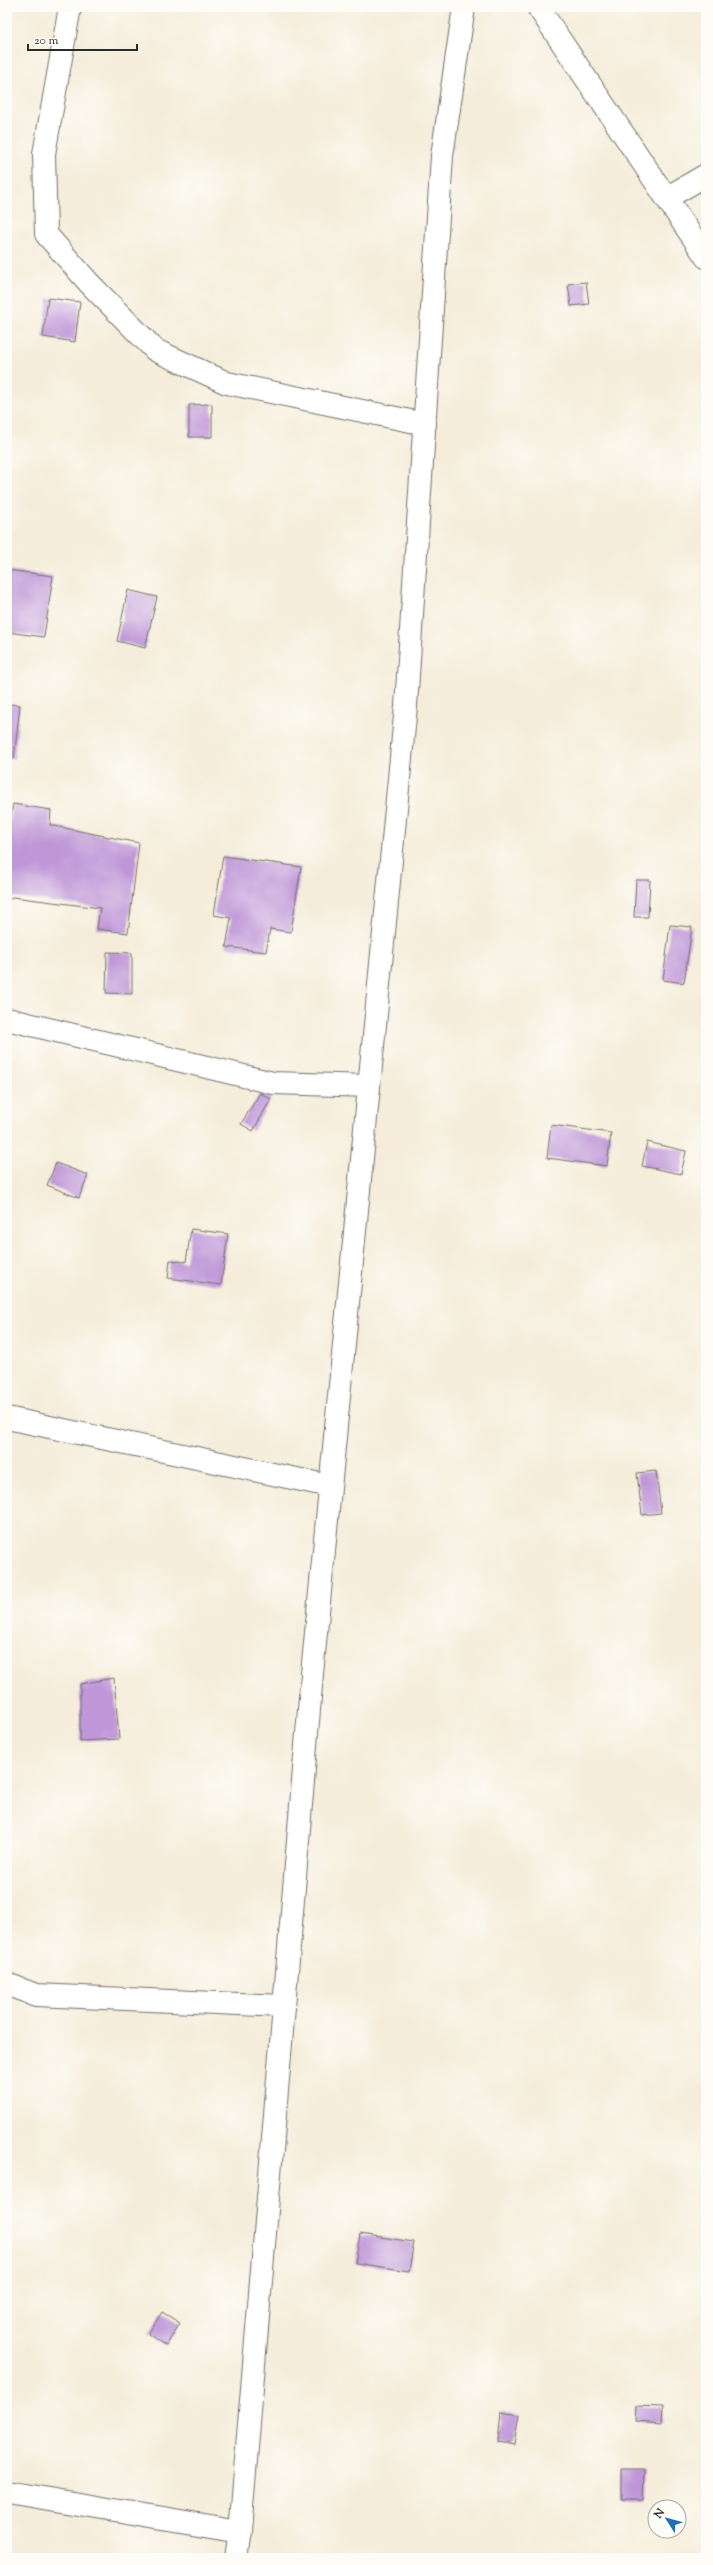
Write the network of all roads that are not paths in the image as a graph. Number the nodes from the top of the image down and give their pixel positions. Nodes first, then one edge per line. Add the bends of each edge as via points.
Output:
1 (70, 7) edge
2 (464, 7) edge
3 (538, 7) edge
4 (706, 175) edge
5 (668, 197) junction
6 (706, 257) edge
7 (425, 424) junction
8 (7, 1019) edge
9 (369, 1086) junction
10 (7, 1418) edge
11 (330, 1486) junction
12 (7, 1984) edge
13 (284, 2006) junction
14 (7, 2492) edge
15 (240, 2531) junction
16 (236, 2558) edge

1 - 7 street via 44,154 46,234 89,283 155,350 227,383
2 - 7 street via 442,156
3 - 5 street
4 - 5 street
5 - 6 street
7 - 9 street via 406,706
8 - 9 street via 273,1083
9 - 11 street
10 - 11 street
11 - 13 street
12 - 13 street via 36,1995
13 - 15 street
14 - 15 street
15 - 16 street

